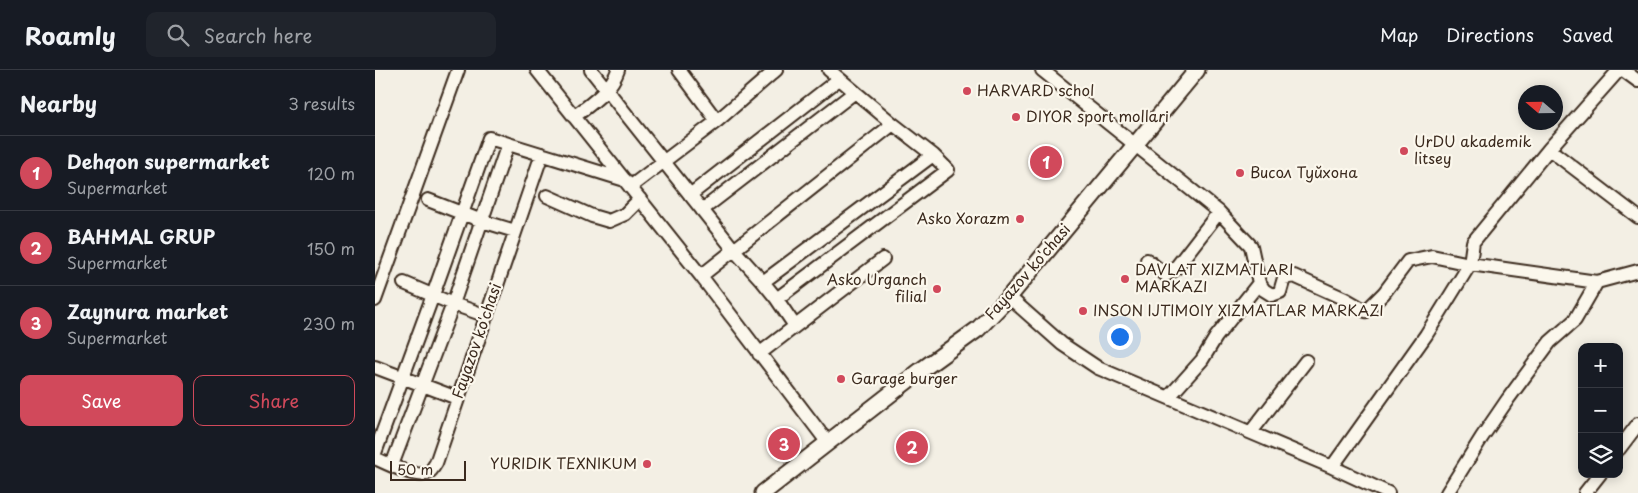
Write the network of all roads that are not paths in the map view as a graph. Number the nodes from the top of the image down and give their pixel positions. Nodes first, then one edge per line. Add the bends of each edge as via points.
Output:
1 (458, 70) edge
2 (537, 70) edge
3 (591, 70) edge
4 (618, 70) edge
5 (679, 70) edge
6 (776, 70) edge
7 (829, 70) edge
8 (1042, 70) edge
9 (1197, 70) edge
10 (1621, 70) edge
11 (839, 79) junction
12 (1638, 81) edge
13 (606, 90) junction
14 (855, 92) junction
15 (574, 117) junction
16 (717, 121) junction
17 (893, 124) junction
18 (508, 144) junction
19 (1135, 145) junction
20 (1549, 149) junction
21 (542, 154) junction
22 (933, 155) junction
23 (664, 162) junction
24 (628, 184) junction
25 (690, 195) junction
26 (547, 196) dead end
27 (640, 199) junction
28 (428, 200) dead end
29 (702, 210) junction
30 (1219, 212) junction
31 (463, 213) junction
32 (1638, 216) edge
33 (482, 221) junction
34 (515, 231) junction
35 (734, 250) junction
36 (883, 259) dead end
37 (1147, 260) dead end
38 (1470, 264) junction
39 (1638, 271) edge
40 (701, 276) junction
41 (763, 282) junction
42 (1597, 282) junction
43 (404, 283) dead end
44 (1259, 283) junction
45 (433, 295) junction
46 (1009, 297) junction
47 (776, 298) junction
48 (375, 300) edge
49 (453, 304) junction
50 (487, 316) junction
51 (795, 326) junction
52 (759, 354) junction
53 (1306, 360) dead end
54 (375, 367) edge
55 (403, 377) junction
56 (421, 386) junction
57 (1169, 397) junction
58 (457, 398) junction
59 (1638, 424) edge
60 (1251, 432) junction
61 (828, 443) junction
62 (1623, 444) edge
63 (375, 453) edge
64 (375, 458) edge
65 (392, 465) junction
66 (1332, 466) junction
67 (1597, 478) edge
68 (1449, 491) edge
69 (1381, 492) edge
70 (763, 493) edge
71 (1585, 493) edge

1 - 48 street
2 - 15 street
3 - 13 street
4 - 13 street via 615,80
5 - 16 street
6 - 16 street
7 - 11 street
8 - 19 street
9 - 19 main road, Fayazov ko'chasi
10 - 12 street
10 - 20 street
11 - 14 street
11 - 25 street
13 - 15 street
13 - 23 street
14 - 17 street
14 - 29 street
15 - 24 street
16 - 23 street
17 - 22 street
17 - 35 street
18 - 21 street
18 - 31 street via 489,138
18 - 33 street
19 - 30 street
19 - 46 main road, Fayazov ko'chasi
20 - 32 street
20 - 38 street via 1473,242
21 - 24 street
21 - 34 street, Fayazov ko'chasi
22 - 41 street
22 - 47 street via 948,170
23 - 24 street
23 - 25 street
24 - 27 street
25 - 29 street
26 - 27 street via 609,221 625,214
27 - 40 street
28 - 31 street
29 - 35 street
30 - 37 street via 1174,270 1166,275
30 - 44 street via 1251,246
31 - 33 street
31 - 45 street
33 - 34 street
33 - 49 street
34 - 50 street, Fayazov ko'chasi
35 - 40 street
35 - 41 street
36 - 51 street
38 - 42 street
38 - 44 street via 1432,256 1408,261 1366,312 1294,276 1284,278 1280,292 1272,295
38 - 66 street via 1398,376
39 - 42 street
40 - 52 street
41 - 47 street
42 - 68 street via 1575,320 1550,342 1482,437
43 - 45 street
44 - 57 street via 1202,360
45 - 49 street
45 - 55 street
46 - 57 street via 1062,344 1098,368
46 - 61 main road, Fayazov ko'chasi via 978,329
47 - 51 street
49 - 50 street
49 - 56 street
50 - 58 street, Fayazov ko'chasi
51 - 52 street
52 - 61 street
53 - 60 street
54 - 55 street
55 - 56 street
55 - 63 street
56 - 58 street
56 - 65 street
57 - 60 street
58 - 65 street, Fayazov ko'chasi via 431,471 424,475 415,474
59 - 62 street
60 - 66 street
61 - 70 main road, Fayazov ko'chasi
64 - 65 street, Fayazov ko'chasi
66 - 69 street
67 - 71 street

